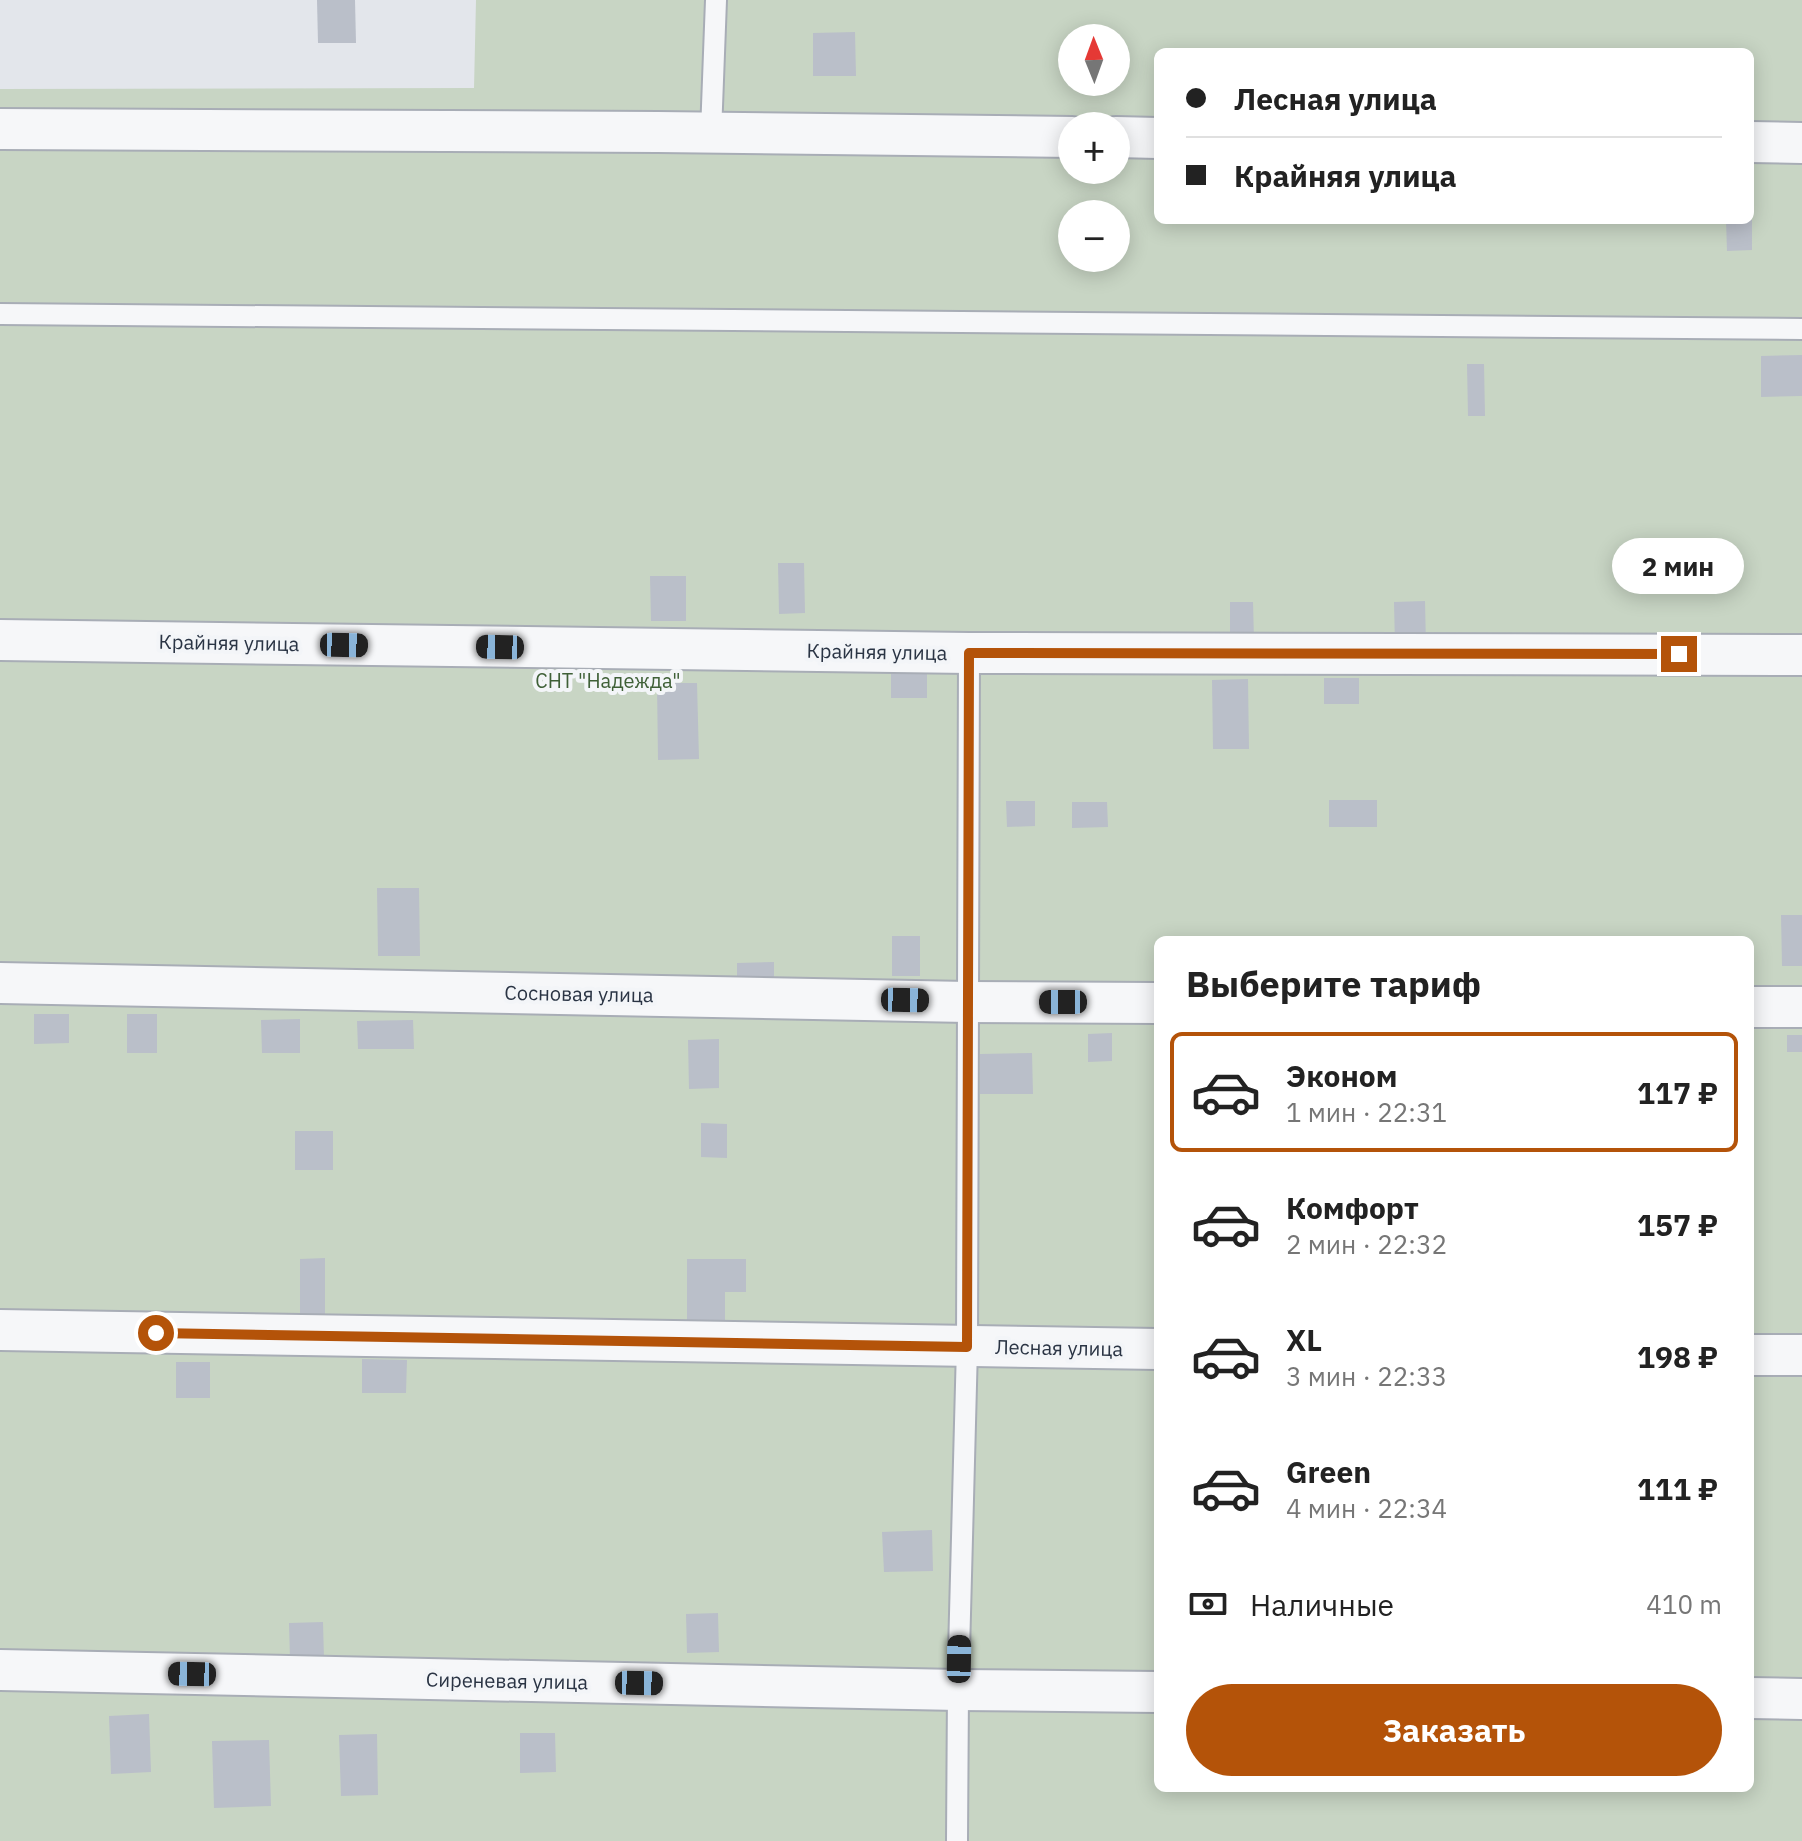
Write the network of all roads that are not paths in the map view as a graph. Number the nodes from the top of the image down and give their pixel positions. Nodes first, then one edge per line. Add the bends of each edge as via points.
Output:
1 (716, 0) edge
2 (0, 129) edge
3 (711, 133) junction
4 (1058, 137) edge
5 (1130, 137) edge
6 (1154, 138) edge
7 (1754, 142) edge
8 (1802, 143) edge
9 (0, 314) edge
10 (1802, 329) edge
11 (0, 640) edge
12 (969, 653) junction
13 (1802, 655) edge
14 (0, 983) edge
15 (967, 1002) junction
16 (1154, 1003) edge
17 (1754, 1007) edge
18 (1802, 1007) edge
19 (0, 1330) edge
20 (967, 1347) junction
21 (1154, 1349) edge
22 (1754, 1355) edge
23 (1802, 1355) edge
24 (0, 1670) edge
25 (958, 1690) junction
26 (1154, 1692) edge
27 (1754, 1698) edge
28 (1802, 1699) edge
29 (957, 1841) edge

1 - 3 lane
2 - 3 street
3 - 4 street
5 - 6 street
7 - 8 street
9 - 10 lane
11 - 12 street, Крайняя улица
12 - 13 street, Крайняя улица
12 - 15 lane
14 - 15 street, Сосновая улица
15 - 16 street, Сосновая улица
15 - 20 lane
17 - 18 street
19 - 20 street, Лесная улица
20 - 21 street, Лесная улица
20 - 25 lane
22 - 23 street
24 - 25 street, Сиреневая улица
25 - 26 street, Сиреневая улица
25 - 29 lane
27 - 28 street

